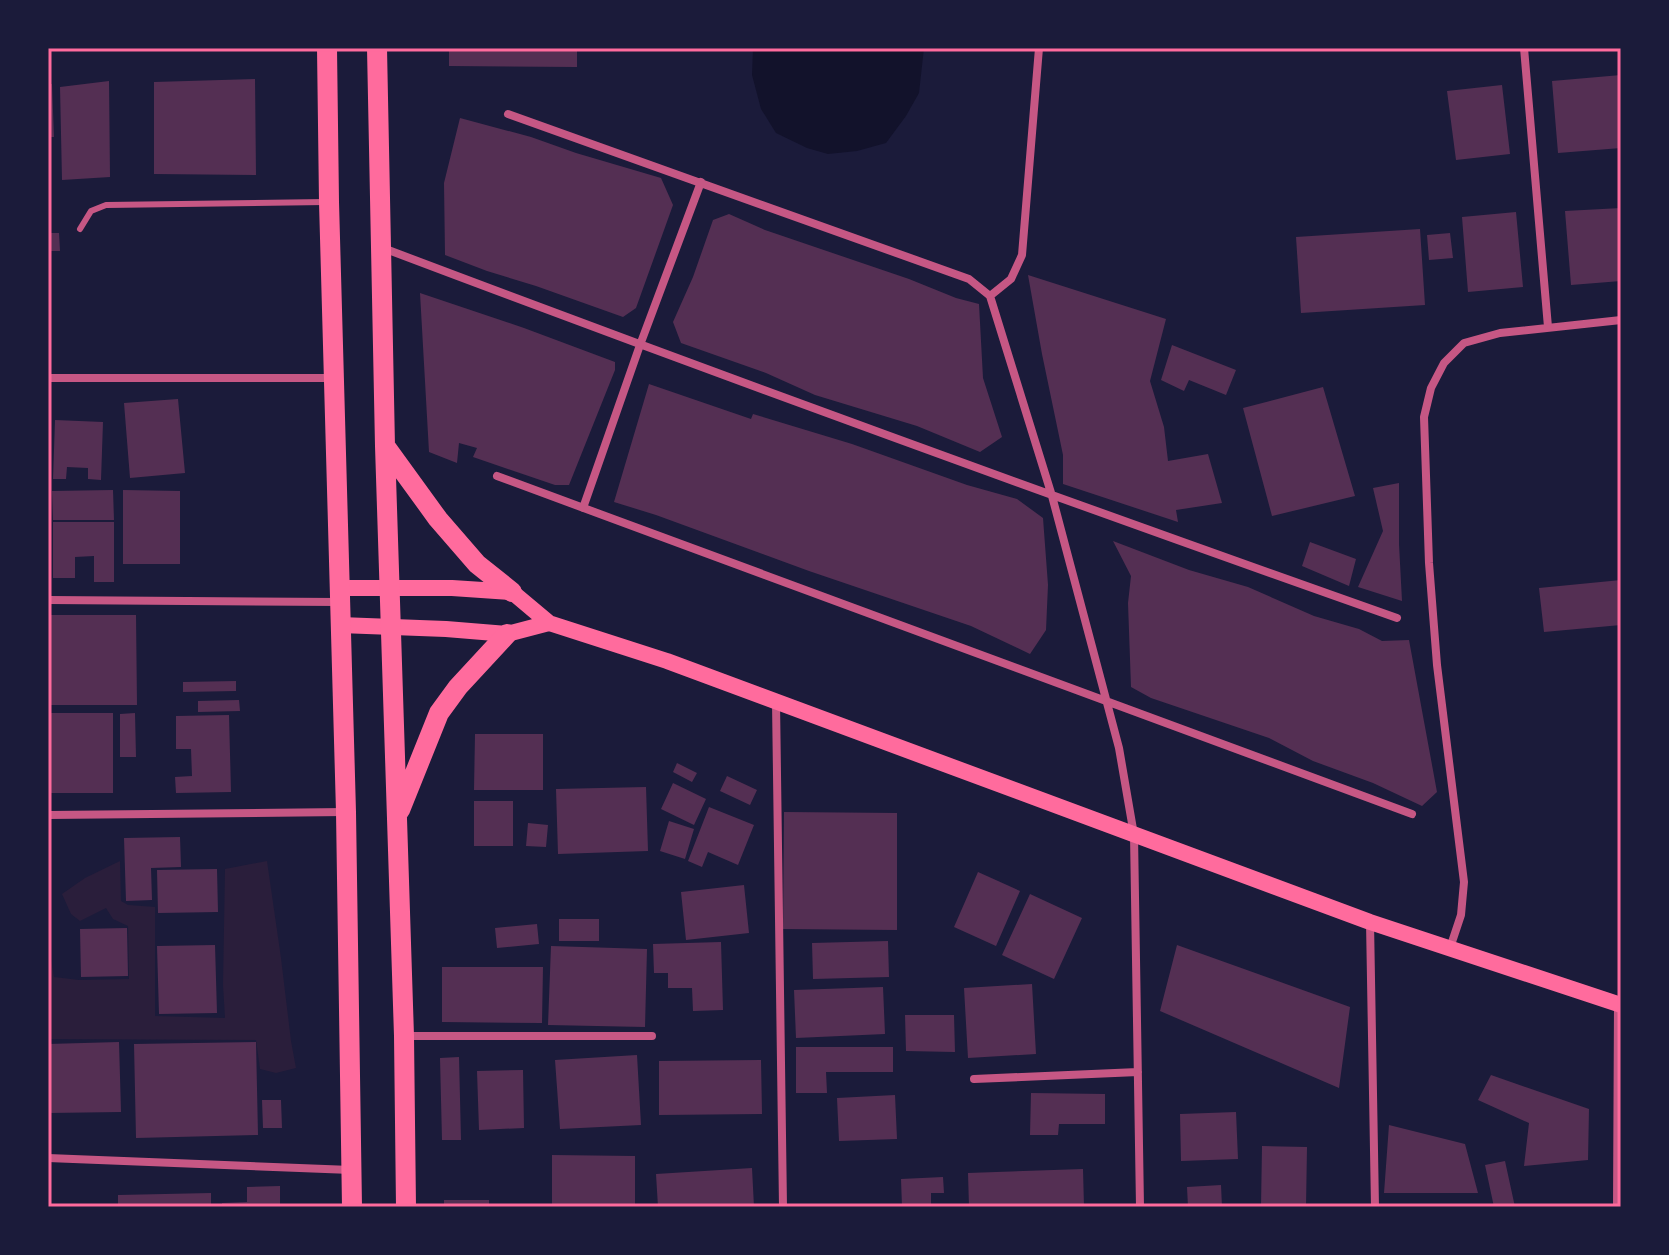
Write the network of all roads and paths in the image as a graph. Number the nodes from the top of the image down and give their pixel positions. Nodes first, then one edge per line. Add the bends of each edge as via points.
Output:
1 (327, 48) edge
2 (377, 48) edge
3 (1039, 48) edge
4 (1524, 48) edge
5 (508, 114) dead end
6 (701, 182) junction
7 (329, 202) junction
8 (80, 229) dead end
9 (382, 248) junction
10 (990, 296) junction
11 (1621, 320) edge
12 (1548, 327) junction
13 (640, 345) junction
14 (48, 378) edge
15 (335, 378) junction
16 (385, 446) junction
17 (497, 476) dead end
18 (1052, 496) junction
19 (583, 508) junction
20 (390, 588) junction
21 (512, 592) junction
22 (340, 595) junction
23 (48, 600) edge
24 (1397, 618) dead end
25 (549, 623) junction
26 (340, 625) junction
27 (391, 627) junction
28 (507, 634) junction
29 (776, 702) junction
30 (1106, 702) junction
31 (346, 812) junction
32 (1412, 814) dead end
33 (48, 815) edge
34 (397, 817) junction
35 (1134, 835) junction
36 (1370, 922) junction
37 (1450, 949) junction
38 (1619, 1005) edge
39 (404, 1036) junction
40 (652, 1036) dead end
41 (1138, 1072) junction
42 (974, 1079) dead end
43 (48, 1158) edge
44 (352, 1170) junction
45 (352, 1207) edge
46 (406, 1207) edge
47 (783, 1207) edge
48 (1140, 1207) edge
49 (1375, 1207) edge
50 (1617, 1207) edge

1 - 7 main road
2 - 9 main road
3 - 10 street via 1022,255 1011,279
4 - 12 street
5 - 6 street
6 - 10 street via 969,279
6 - 13 street
7 - 8 lane via 106,205 91,211
7 - 15 main road
9 - 13 street
9 - 16 main road
10 - 18 street
11 - 12 street
12 - 37 street via 1464,343 1444,363 1424,417 1437,665 1464,882
13 - 18 street
13 - 19 street
14 - 15 street
15 - 22 main road
16 - 20 main road
16 - 21 main road via 477,564
17 - 19 street
18 - 24 street
18 - 30 street
19 - 30 street
20 - 21 main road
20 - 22 main road
20 - 27 main road
21 - 25 main road
22 - 23 street
22 - 26 main road
25 - 28 main road
25 - 29 main road
26 - 27 main road
26 - 31 main road
27 - 28 main road
27 - 34 main road
28 - 34 main road via 439,713
29 - 35 main road
29 - 47 street
30 - 32 street
30 - 35 street
31 - 33 street
31 - 44 main road
34 - 39 main road
35 - 36 main road
35 - 41 street
36 - 37 main road
36 - 49 street
37 - 38 main road
38 - 50 street
39 - 40 street
39 - 46 main road
41 - 42 street
41 - 48 street
43 - 44 street
44 - 45 main road

